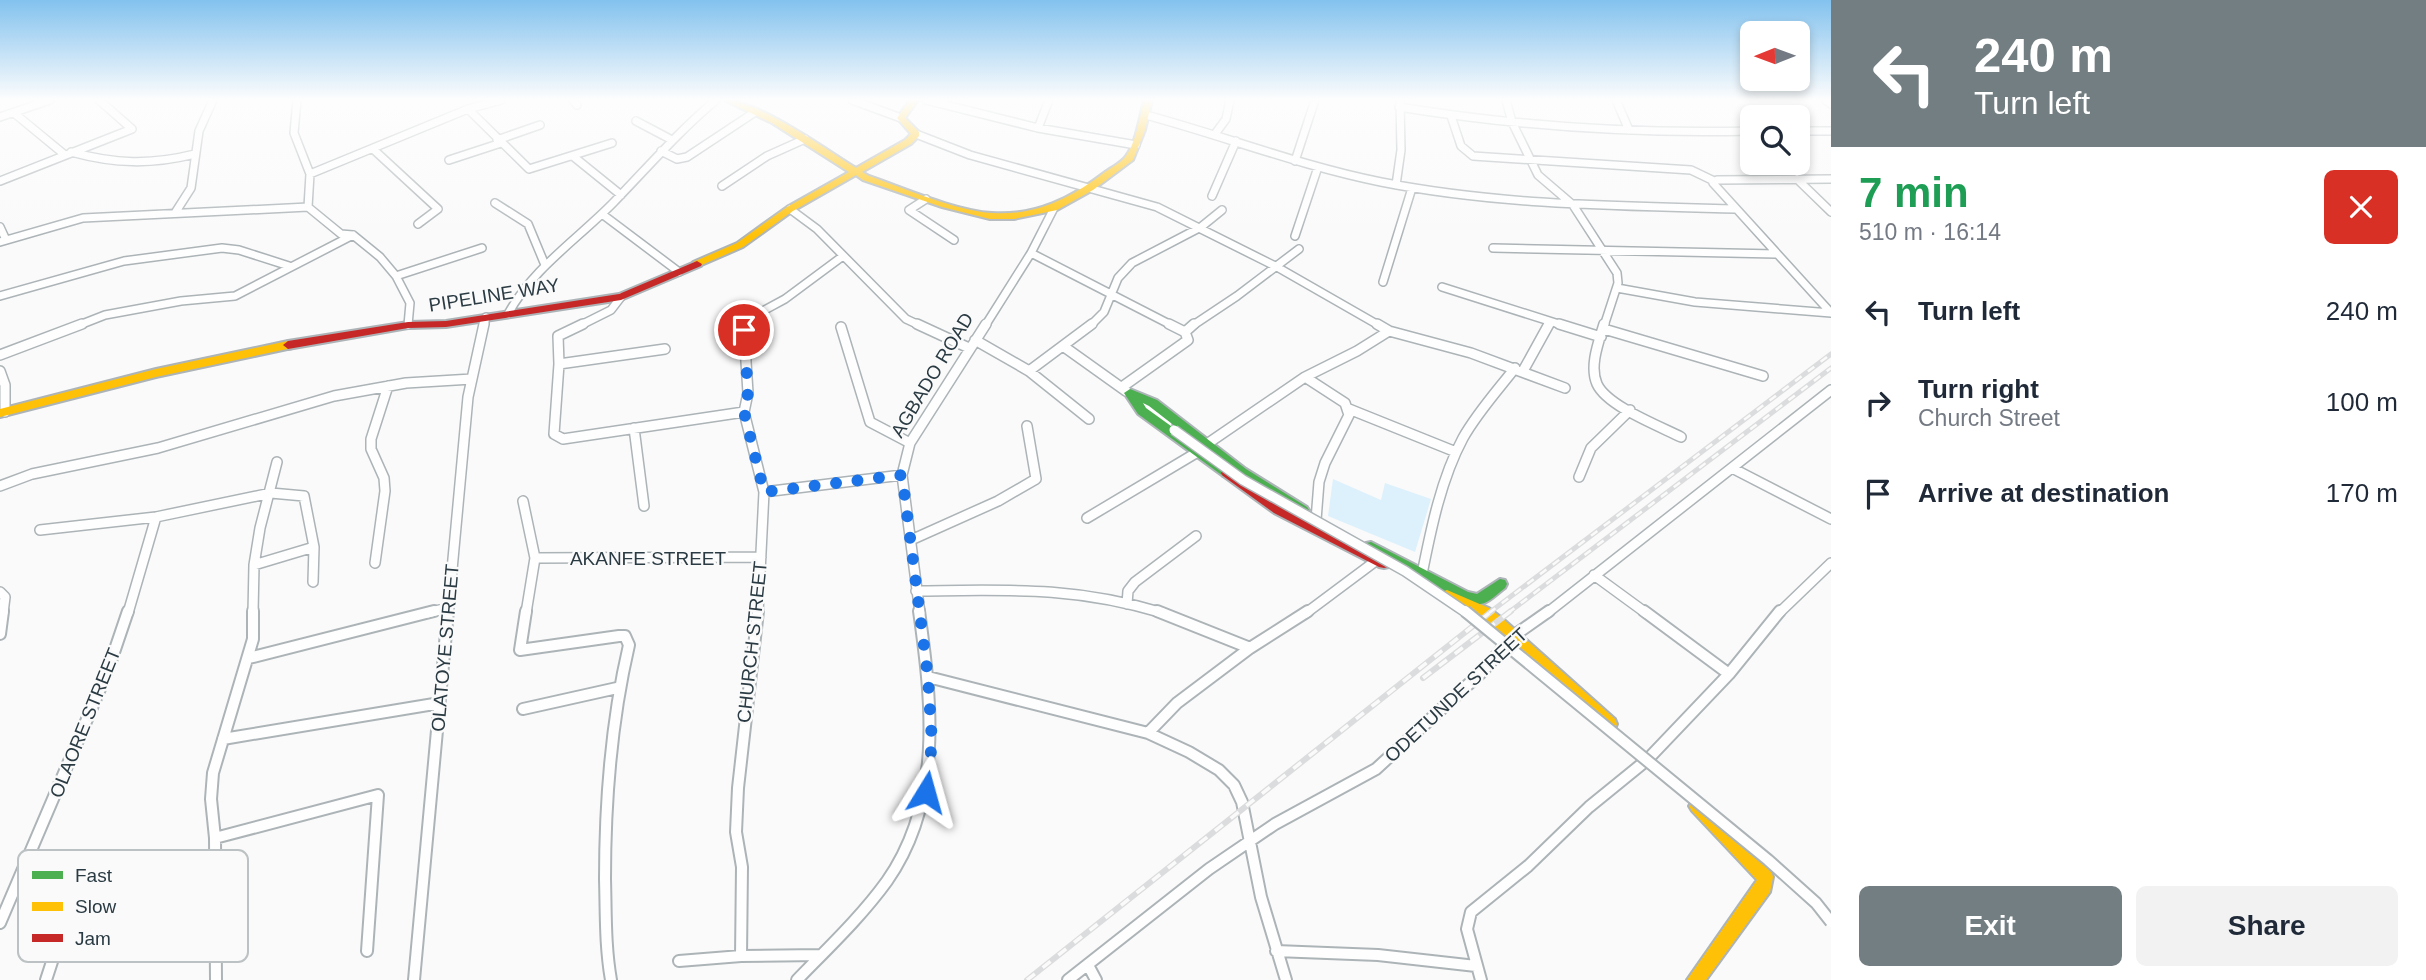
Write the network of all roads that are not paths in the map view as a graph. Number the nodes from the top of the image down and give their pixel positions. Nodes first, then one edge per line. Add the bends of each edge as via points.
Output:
1 (1136, 145) edge
2 (57, 146) edge
3 (89, 146) edge
4 (197, 146) edge
5 (299, 146) edge
6 (381, 146) edge
7 (489, 146) edge
8 (503, 146) edge
9 (605, 146) edge
10 (666, 146) edge
11 (704, 146) edge
12 (790, 146) edge
13 (815, 146) edge
14 (902, 146) edge
15 (946, 146) edge
16 (1234, 146) edge
17 (1250, 146) edge
18 (1300, 146) edge
19 (1401, 146) edge
20 (1461, 146) edge
21 (1523, 146) edge
22 (373, 149) junction
23 (661, 151) junction
24 (68, 154) junction
25 (195, 154) junction
26 (574, 157) junction
27 (449, 160) dead end
28 (1530, 160) junction
29 (1295, 161) junction
30 (1318, 167) junction
31 (855, 173) junction
32 (310, 174) junction
33 (1797, 179) junction
34 (1831, 179) edge
35 (0, 181) edge
36 (1714, 181) junction
37 (1396, 185) junction
38 (722, 186) dead end
39 (1090, 188) junction
40 (1412, 188) junction
41 (621, 195) junction
42 (1212, 196) dead end
43 (926, 199) junction
44 (495, 203) dead end
45 (1573, 205) junction
46 (308, 207) junction
47 (1054, 208) junction
48 (790, 209) junction
49 (1735, 209) junction
50 (1222, 210) dead end
51 (1831, 212) edge
52 (175, 214) junction
53 (602, 215) junction
54 (418, 224) dead end
55 (0, 227) edge
56 (1201, 227) junction
57 (353, 235) junction
58 (1295, 236) dead end
59 (954, 240) dead end
60 (3, 241) edge
61 (482, 248) dead end
62 (1493, 248) dead end
63 (1299, 249) dead end
64 (1604, 251) junction
65 (1031, 253) junction
66 (1776, 254) junction
67 (843, 256) junction
68 (545, 265) junction
69 (289, 266) junction
70 (1277, 267) junction
71 (680, 272) junction
72 (396, 276) junction
73 (1383, 282) dead end
74 (1442, 287) dead end
75 (1617, 288) junction
76 (0, 296) edge
77 (1112, 296) junction
78 (621, 297) junction
79 (1831, 313) edge
80 (508, 314) junction
81 (486, 317) junction
82 (1550, 323) junction
83 (408, 326) junction
84 (841, 327) dead end
85 (1389, 331) junction
86 (1185, 332) junction
87 (1602, 333) junction
88 (972, 344) junction
89 (1063, 346) junction
90 (665, 349) dead end
91 (0, 355) edge
92 (559, 364) junction
93 (1519, 370) junction
94 (0, 371) edge
95 (1029, 371) junction
96 (1763, 376) dead end
97 (1305, 377) junction
98 (472, 379) junction
99 (388, 386) junction
100 (1565, 388) dead end
101 (1126, 390) junction
102 (1831, 390) edge
103 (1349, 409) junction
104 (1630, 410) junction
105 (744, 412) junction
106 (3, 413) edge
107 (1089, 419) dead end
108 (1027, 426) dead end
109 (634, 428) junction
110 (1681, 437) dead end
111 (910, 443) junction
112 (1208, 444) junction
113 (1456, 452) junction
114 (1196, 453) junction
115 (277, 462) dead end
116 (1732, 468) junction
117 (902, 475) junction
118 (1579, 477) dead end
119 (0, 486) edge
120 (764, 492) junction
121 (271, 494) junction
122 (523, 501) dead end
123 (644, 506) dead end
124 (156, 517) junction
125 (1087, 518) dead end
126 (1831, 519) edge
127 (1316, 520) junction
128 (40, 530) dead end
129 (1196, 536) dead end
130 (911, 540) junction
131 (314, 547) junction
132 (761, 557) junction
133 (535, 558) junction
134 (1377, 560) junction
135 (376, 563) dead end
136 (1831, 563) edge
137 (254, 565) junction
138 (1423, 574) junction
139 (1594, 575) junction
140 (313, 582) dead end
141 (1500, 584) dead end
142 (916, 591) junction
143 (0, 592) edge
144 (1127, 604) junction
145 (448, 608) junction
146 (0, 634) edge
147 (1512, 637) junction
148 (1250, 648) junction
149 (248, 659) junction
150 (1729, 674) junction
151 (928, 677) junction
152 (617, 688) junction
153 (440, 703) junction
154 (523, 709) dead end
155 (1148, 733) junction
156 (223, 739) junction
157 (1648, 759) junction
158 (215, 838) junction
159 (1249, 843) junction
160 (31, 850) edge
161 (215, 850) edge
162 (18, 881) edge
163 (1831, 922) edge
164 (0, 923) edge
165 (368, 951) dead end
166 (1276, 951) junction
167 (820, 955) junction
168 (741, 956) junction
169 (679, 961) dead end
170 (52, 962) edge
171 (216, 962) edge
172 (1088, 965) junction
173 (1476, 966) junction
174 (46, 980) edge
175 (216, 980) edge
176 (414, 980) edge
177 (611, 980) edge
178 (797, 980) edge
179 (1068, 980) edge
180 (1096, 980) edge
181 (1286, 980) edge
182 (1481, 980) edge
183 (1696, 980) edge

1 - 39 street via 1130,158
2 - 24 street
3 - 24 street
4 - 25 street
5 - 32 street
6 - 22 street
7 - 27 street
8 - 26 street via 528,169
9 - 26 street
10 - 23 street
11 - 23 street via 677,159
12 - 38 street
13 - 31 street
14 - 31 street, PIPELINE WAY
15 - 39 street
16 - 42 street
17 - 29 street
18 - 29 street
19 - 37 street
20 - 28 street via 1474,156
21 - 28 street
22 - 32 street
22 - 54 street via 439,209
23 - 41 street
24 - 25 street via 142,165
24 - 35 street
25 - 52 street via 191,188
26 - 41 street
28 - 36 street via 1691,170
28 - 45 street via 1545,183
29 - 30 street
30 - 37 street
30 - 58 street
31 - 43 street
31 - 48 street, PIPELINE WAY
32 - 46 street
33 - 34 street
33 - 36 street
33 - 51 street
36 - 49 street
37 - 40 street
39 - 47 street
39 - 56 street via 1157,207
40 - 45 street
40 - 73 street
41 - 53 street
43 - 47 street via 990,216
43 - 59 street via 909,209
44 - 68 street via 528,224
45 - 49 street
45 - 64 street
46 - 52 street
46 - 57 street via 341,234
47 - 65 street, AGBADO ROAD
48 - 67 street
48 - 71 street, PIPELINE WAY via 748,240
49 - 66 street
50 - 56 street
52 - 60 street via 77,219
53 - 68 street
53 - 71 street
55 - 60 street
56 - 70 street
56 - 77 street via 1132,263 1118,278
57 - 69 street
57 - 72 street
61 - 72 street
62 - 64 street
63 - 70 street
64 - 66 street
64 - 75 street via 1617,274
65 - 77 street
65 - 88 street, AGBADO ROAD
66 - 79 street
67 - 88 street via 906,319
67 - 105 street, CHURCH STREET via 746,324 748,393
68 - 80 street
69 - 76 street via 222,248 124,261
69 - 91 street via 235,296 105,315
70 - 85 street
70 - 86 street
71 - 78 street, PIPELINE WAY
72 - 83 street via 410,303
74 - 82 street
75 - 79 street via 1695,302
75 - 87 street
77 - 86 street
77 - 89 street via 1104,312
78 - 80 street, PIPELINE WAY
78 - 92 street via 611,310 558,336
80 - 81 street, PIPELINE WAY
81 - 83 street, PIPELINE WAY
81 - 98 street, OLATOYE STREET
82 - 87 street
82 - 93 street
83 - 106 street, PIPELINE WAY via 310,340 156,373
84 - 111 street via 870,422
85 - 93 street
85 - 97 street
86 - 101 street via 1185,343
87 - 96 street
87 - 104 street via 1595,380 1605,394
88 - 95 street
88 - 111 street, AGBADO ROAD
89 - 95 street
89 - 101 street
90 - 92 street
92 - 109 street via 557,438
93 - 100 street
93 - 113 street via 1477,418
94 - 106 street via 5,385
95 - 107 street
97 - 103 street
97 - 112 street
98 - 99 street
98 - 145 street, OLATOYE STREET
99 - 119 street via 334,396 158,448 32,474
99 - 135 street via 370,449 385,491
101 - 112 street via 1153,403
101 - 114 street via 1142,411
101 - 163 street, bridge via 1243,480 1452,601 1769,860
102 - 116 street, ODETUNDE STREET
103 - 113 street
103 - 127 street via 1319,482
104 - 110 street
104 - 118 street via 1591,447
105 - 109 street
105 - 120 street, CHURCH STREET
108 - 130 street via 1036,479
109 - 123 street
111 - 117 street, AGBADO ROAD
112 - 127 street
113 - 138 street via 1432,524
114 - 125 street
114 - 134 street via 1278,510
115 - 121 street
116 - 126 street
116 - 139 street, ODETUNDE STREET
117 - 120 street
117 - 130 street, AGBADO ROAD
120 - 132 street, CHURCH STREET
121 - 124 street
121 - 131 street via 304,496
121 - 137 street
122 - 133 street
124 - 128 street
124 - 160 street, OLAORE STREET via 108,670
127 - 138 street
129 - 144 street via 1135,582 1128,591
130 - 142 street, AGBADO ROAD
131 - 137 street
131 - 140 street
132 - 133 street, AKANFE STREET
132 - 168 street, CHURCH STREET via 738,788
133 - 152 street via 520,650 625,636 629,645
134 - 147 street via 1484,612
134 - 148 street via 1297,620
136 - 150 street via 1784,607
137 - 149 street via 253,639
138 - 141 street via 1474,600
139 - 147 street, ODETUNDE STREET
139 - 150 street
142 - 144 street via 1073,592
142 - 151 street, AGBADO ROAD
143 - 146 street via 5,597
144 - 148 street
145 - 149 street
145 - 153 street, OLATOYE STREET
147 - 157 street
147 - 159 street, ODETUNDE STREET via 1484,670 1376,769 1314,801
148 - 155 street via 1177,703
149 - 156 street
150 - 157 street
151 - 155 street
151 - 167 street, AGBADO ROAD via 932,743 923,807 880,890
152 - 154 street
152 - 177 street via 605,815 606,952
153 - 156 street
153 - 176 street, OLATOYE STREET
155 - 159 street via 1225,775 1245,807
156 - 158 street via 213,773
157 - 173 street via 1471,912 1467,929
157 - 183 street via 1765,877 1764,886
158 - 161 street
158 - 165 street via 378,795
159 - 166 street
159 - 172 street, ODETUNDE STREET
162 - 164 street, OLAORE STREET
166 - 173 street via 1378,955
166 - 181 street
167 - 168 street
167 - 178 street, AGBADO ROAD
168 - 169 street
170 - 174 street
171 - 175 street
172 - 179 street, ODETUNDE STREET
172 - 180 street
173 - 182 street

